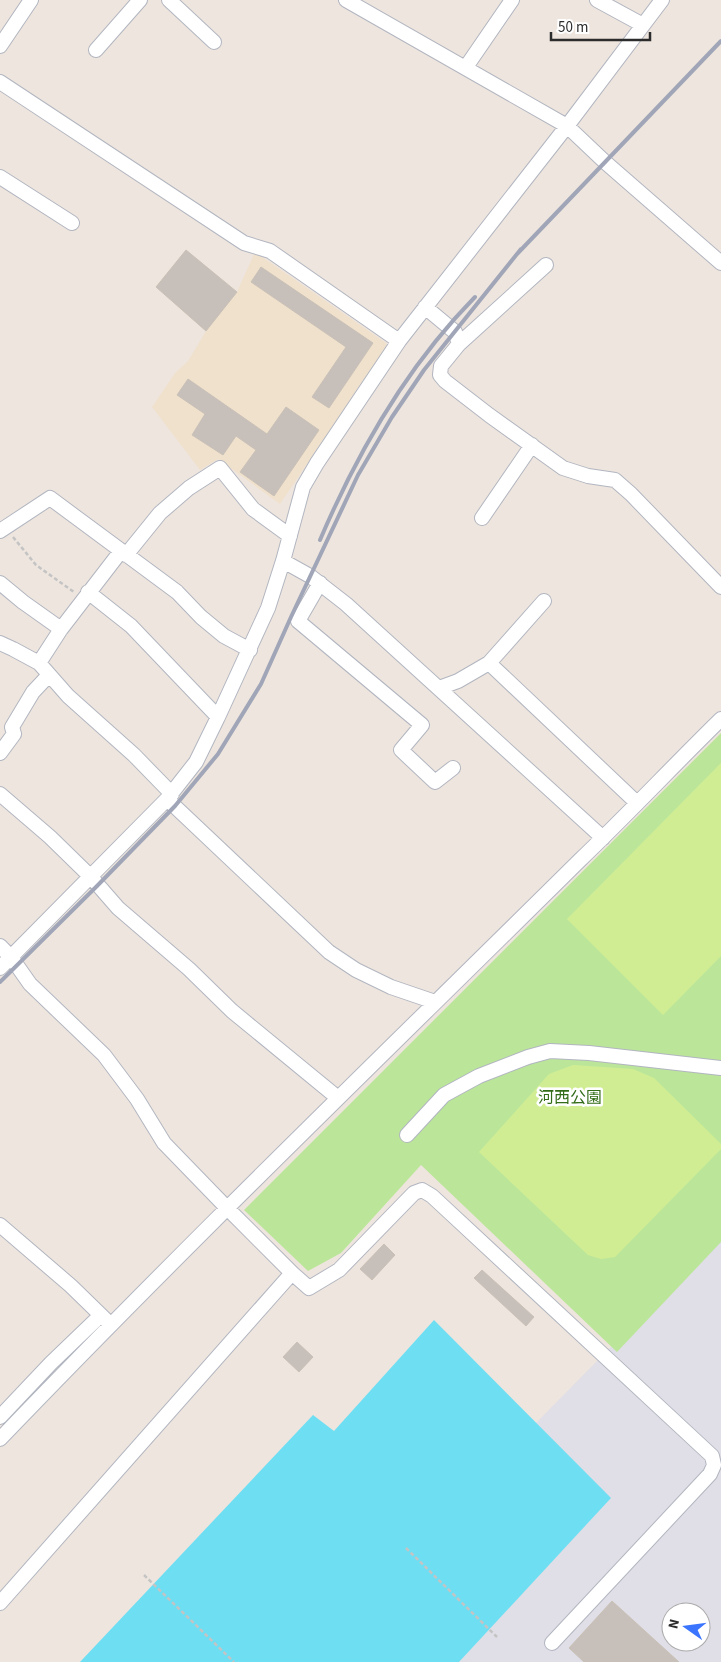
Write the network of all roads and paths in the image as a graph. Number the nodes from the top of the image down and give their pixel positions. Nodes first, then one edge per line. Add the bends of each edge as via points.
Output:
1 (31, 0) edge
2 (140, 0) edge
3 (169, 0) edge
4 (346, 0) edge
5 (512, 0) edge
6 (597, 0) edge
7 (662, 0) edge
8 (643, 24) junction
9 (214, 42) dead end
10 (0, 46) edge
11 (96, 50) dead end
12 (466, 67) junction
13 (0, 82) edge
14 (567, 126) junction
15 (0, 177) edge
16 (72, 223) dead end
17 (721, 263) edge
18 (546, 265) dead end
19 (425, 307) junction
20 (399, 341) junction
21 (459, 344) junction
22 (532, 445) junction
23 (482, 518) dead end
24 (3, 530) edge
25 (290, 536) junction
26 (123, 553) junction
27 (283, 561) junction
28 (0, 583) edge
29 (320, 583) junction
30 (721, 587) edge
31 (86, 596) junction
32 (544, 601) dead end
33 (61, 629) junction
34 (0, 643) edge
35 (250, 650) junction
36 (489, 663) junction
37 (39, 664) junction
38 (50, 675) junction
39 (439, 688) junction
40 (218, 718) junction
41 (721, 719) edge
42 (6, 724) edge
43 (0, 753) edge
44 (453, 768) dead end
45 (0, 794) edge
46 (169, 796) junction
47 (637, 803) junction
48 (603, 838) junction
49 (91, 877) junction
50 (0, 946) edge
51 (11, 957) junction
52 (0, 968) edge
53 (435, 1002) junction
54 (721, 1068) edge
55 (338, 1098) junction
56 (408, 1135) dead end
57 (227, 1208) junction
58 (0, 1225) edge
59 (292, 1273) junction
60 (106, 1320) junction
61 (0, 1417) edge
62 (0, 1439) edge
63 (718, 1465) edge
64 (406, 1548) dead end
65 (144, 1576) dead end
66 (0, 1603) edge
67 (497, 1637) dead end
68 (552, 1643) dead end
69 (234, 1662) edge

1 - 10 street
2 - 11 street
3 - 9 street
4 - 12 street
5 - 12 street
6 - 8 street
7 - 8 street
8 - 14 street
12 - 14 street
13 - 20 street via 244,243 270,251
14 - 17 street
14 - 19 street
15 - 16 street
18 - 21 street
19 - 20 street
19 - 21 street via 455,332
20 - 25 street via 303,487
21 - 22 street via 441,366 440,374 445,381
22 - 23 street
22 - 30 street via 563,468 615,480
24 - 26 street via 50,498
24 - 31 path via 36,565
25 - 26 street via 253,509 220,468 189,488 160,513
25 - 27 street
26 - 31 street
26 - 35 street via 178,592 224,636
27 - 29 street
27 - 35 street
28 - 33 street
29 - 39 street
29 - 44 street via 298,622 422,725 401,750 435,782
31 - 33 street
31 - 40 street via 131,626
32 - 36 street
33 - 37 street
34 - 37 street
35 - 40 street
36 - 39 street
36 - 47 street
37 - 38 street
38 - 42 street
38 - 46 street via 68,696 134,755
39 - 48 street
40 - 46 street via 196,762
41 - 47 street
42 - 43 street via 14,734
45 - 49 street
46 - 49 street
46 - 53 street via 329,952 391,988
47 - 48 street
48 - 53 street
49 - 51 street
49 - 55 street via 118,908 232,1011
50 - 51 street
51 - 52 street
51 - 57 street via 30,984 104,1055 164,1143
53 - 55 street
54 - 56 street via 589,1053 550,1052 479,1076 444,1095
55 - 57 street
57 - 59 street
57 - 60 street
58 - 60 street
59 - 63 street via 309,1288 339,1270 414,1193 422,1190 712,1456
59 - 66 street
60 - 61 street via 51,1363
60 - 62 street
63 - 68 street
64 - 67 path
65 - 69 path

